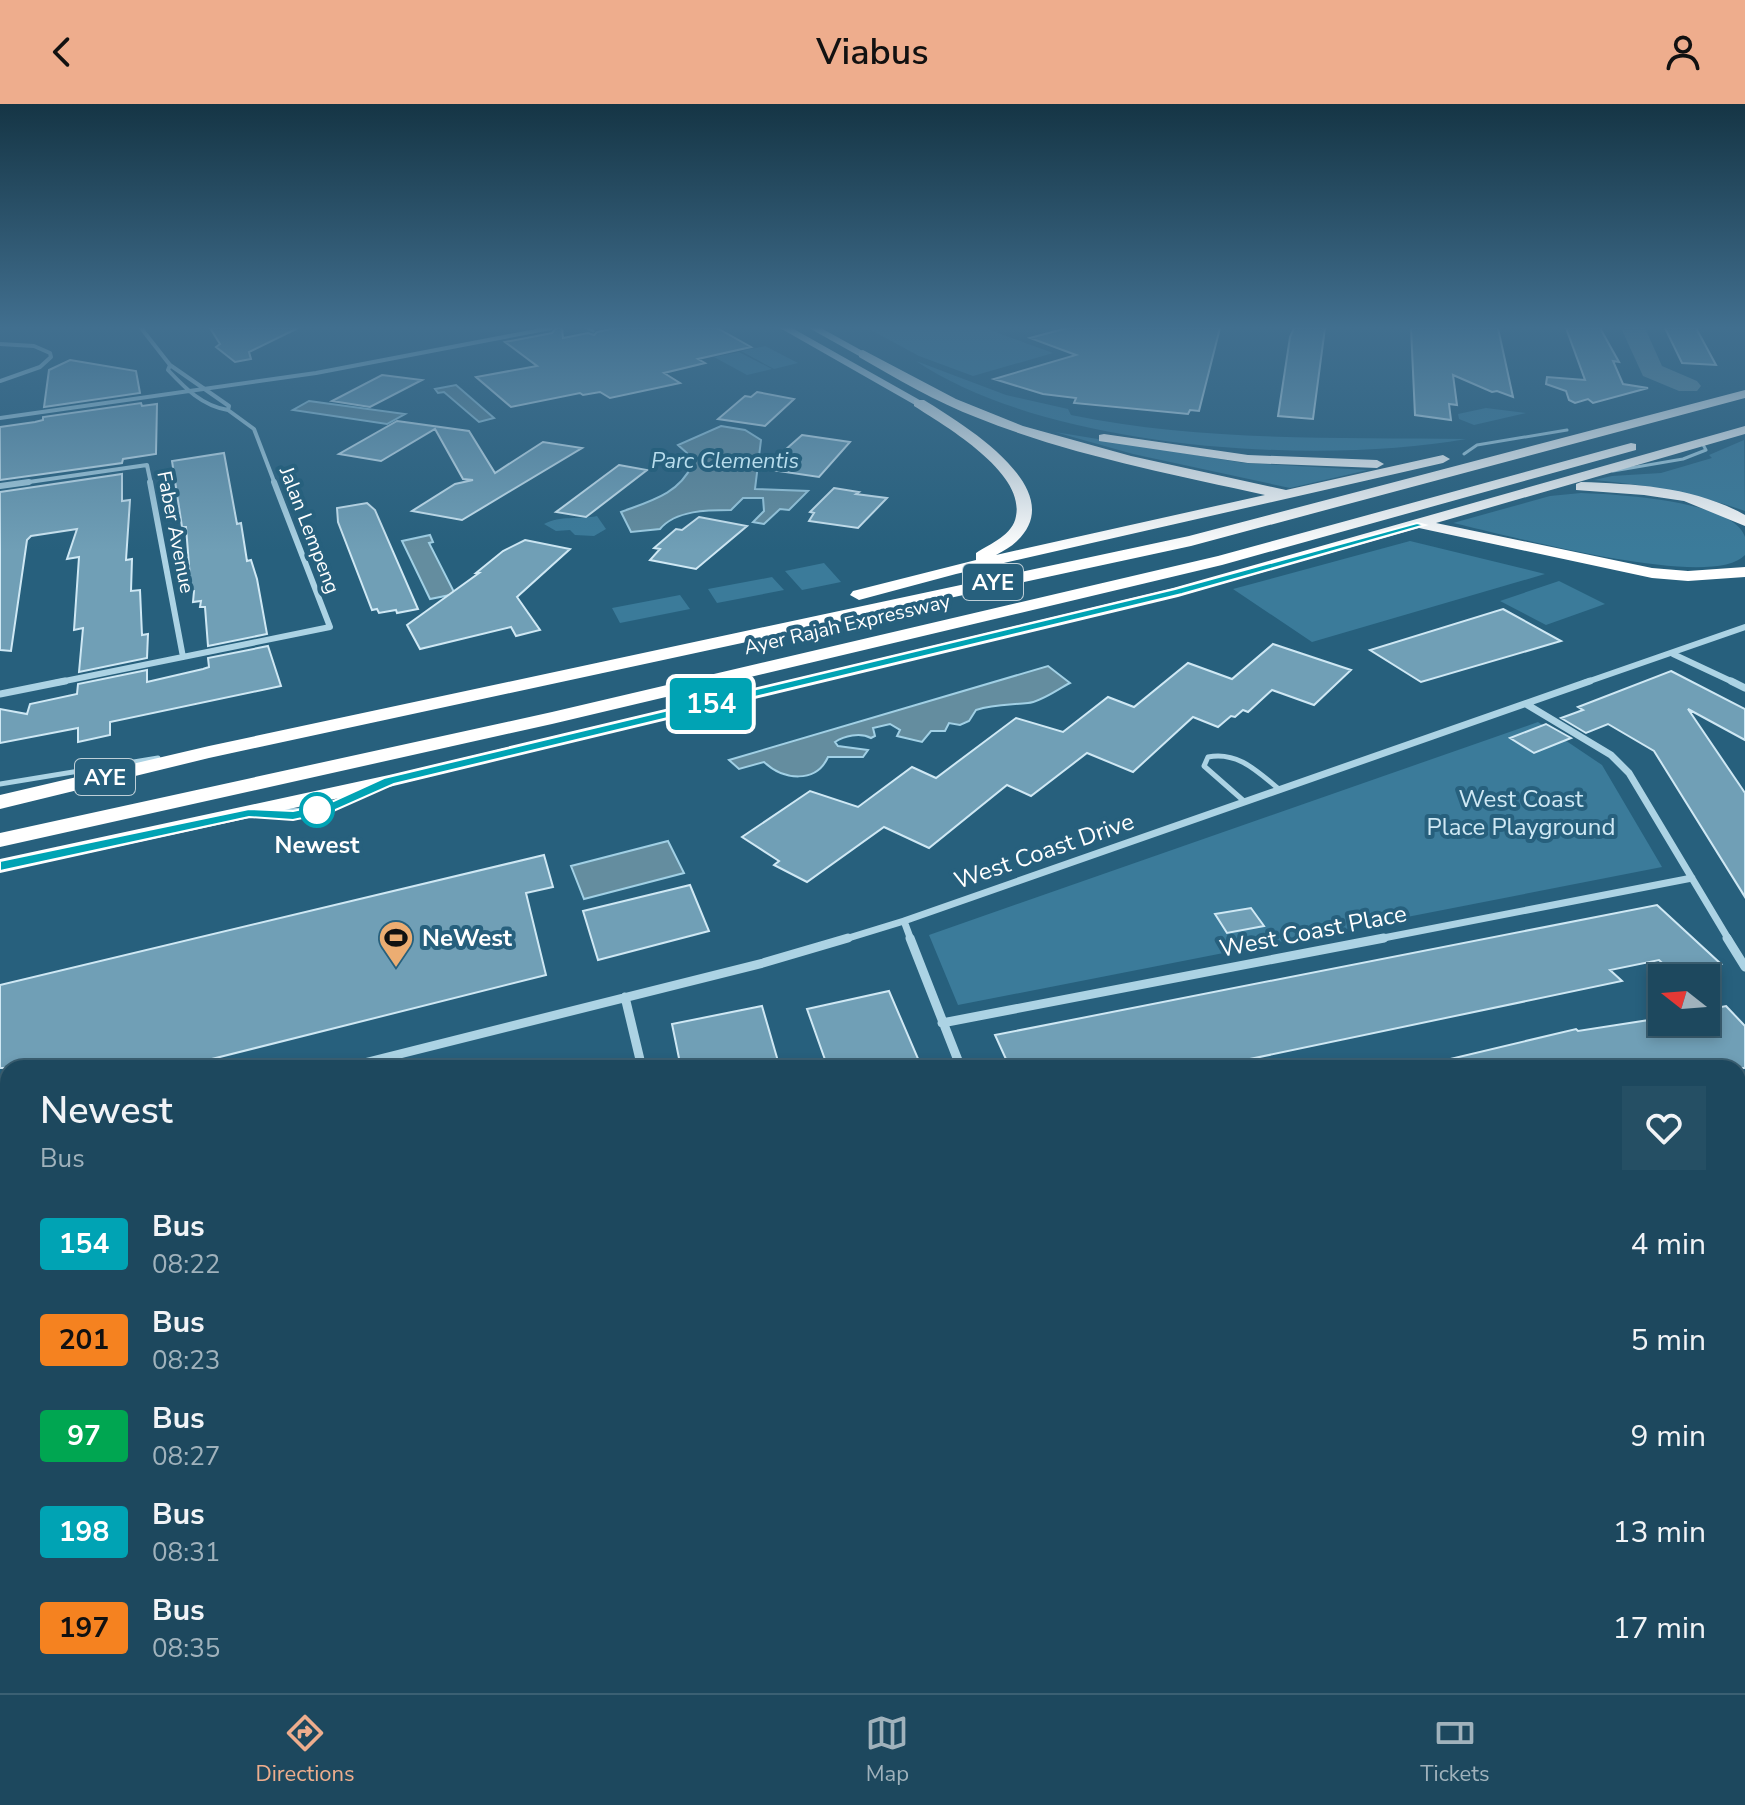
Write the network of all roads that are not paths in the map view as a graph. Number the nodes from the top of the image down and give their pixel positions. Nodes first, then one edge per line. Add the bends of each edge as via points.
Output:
1 (111, 402) edge
2 (204, 402) edge
3 (223, 402) edge
4 (954, 402) edge
5 (980, 402) edge
6 (1705, 402) edge
7 (1714, 402) edge
8 (919, 403) joint
9 (228, 410) junction
10 (1745, 415) edge
11 (0, 418) edge
12 (1745, 430) edge
13 (1115, 461) junction
14 (1436, 461) junction
15 (0, 486) edge
16 (1538, 491) junction
17 (1745, 521) edge
18 (1469, 541) junction
19 (953, 570) junction
20 (1745, 572) edge
21 (1745, 590) edge
22 (1745, 627) edge
23 (725, 639) junction
24 (1672, 653) junction
25 (183, 657) junction
26 (1745, 688) edge
27 (0, 694) edge
28 (1526, 704) junction
29 (209, 752) junction
30 (0, 784) edge
31 (1280, 790) junction
32 (0, 802) edge
33 (1245, 802) junction
34 (0, 840) edge
35 (0, 866) edge
36 (1692, 878) junction
37 (904, 921) junction
38 (1745, 967) edge
39 (625, 997) junction
40 (942, 1023) junction
41 (376, 1060) edge
42 (640, 1060) edge
43 (958, 1060) edge

1 - 11 street
2 - 9 street, Jalan Lempeng
3 - 9 street, Jalan Lempeng
4 - 13 highway
5 - 14 highway via 1059,429 1147,446 1301,462
6 - 14 highway
7 - 23 highway, Ayer Rajah Expressway / AYE via 1247,527
8 - 13 highway via 1031,443
8 - 19 highway via 1004,466 1028,512 1008,543
9 - 25 street, Jalan Lempeng via 254,429 330,627
10 - 34 highway, Ayer Rajah Expressway / AYE via 1222,560 552,718
12 - 16 highway
13 - 18 highway
14 - 19 highway
15 - 25 street, Faber Avenue via 147,465
16 - 17 highway via 1643,490 1706,503
16 - 35 highway via 1178,592 389,781
18 - 20 highway via 1652,573
18 - 21 highway via 1641,584
19 - 23 highway via 761,620
22 - 24 street, West Coast Drive
23 - 29 highway, Ayer Rajah Expressway / AYE
24 - 26 street
24 - 28 street, West Coast Drive
25 - 27 street
28 - 31 street, West Coast Drive
28 - 36 street via 1618,761
29 - 30 lane
29 - 32 highway, Ayer Rajah Expressway / AYE
31 - 33 street, West Coast Drive
31 - 33 lane via 1232,754 1208,757 1204,766
33 - 37 street, West Coast Drive
36 - 38 street
36 - 40 street, West Coast Place
37 - 39 street, West Coast Drive
37 - 40 street
39 - 41 street, West Coast Drive
39 - 42 street
40 - 43 street

